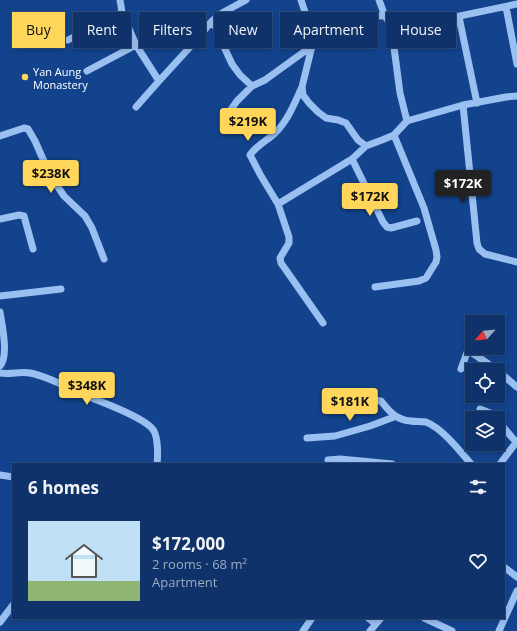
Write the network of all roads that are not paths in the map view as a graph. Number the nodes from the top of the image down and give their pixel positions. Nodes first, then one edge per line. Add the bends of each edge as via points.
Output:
1 (120, 0) edge
2 (246, 0) edge
3 (301, 0) edge
4 (379, 0) edge
5 (517, 4) edge
6 (506, 7) junction
7 (122, 12) edge
8 (305, 12) edge
9 (378, 16) edge
10 (385, 16) joint
11 (460, 16) junction
12 (456, 17) edge
13 (212, 21) junction
14 (131, 33) edge
15 (73, 37) edge
16 (68, 40) dead end
17 (136, 44) junction
18 (309, 48) edge
19 (312, 48) edge
20 (394, 48) edge
21 (517, 64) edge
22 (87, 72) dead end
23 (159, 81) junction
24 (252, 86) junction
25 (302, 87) junction
26 (517, 96) edge
27 (477, 103) junction
28 (463, 105) junction
29 (136, 107) dead end
30 (225, 118) dead end
31 (407, 121) junction
32 (394, 135) junction
33 (0, 136) edge
34 (366, 146) junction
35 (352, 159) junction
36 (278, 204) junction
37 (0, 219) edge
38 (417, 221) dead end
39 (32, 249) dead end
40 (104, 259) dead end
41 (517, 262) edge
42 (375, 286) dead end
43 (61, 289) dead end
44 (0, 296) edge
45 (0, 312) edge
46 (323, 323) dead end
47 (466, 355) edge
48 (475, 355) edge
49 (487, 363) edge
50 (0, 366) edge
51 (461, 369) dead end
52 (0, 373) edge
53 (505, 377) edge
54 (517, 387) edge
55 (335, 401) dead end
56 (480, 409) dead end
57 (485, 411) edge
58 (394, 417) junction
59 (505, 428) edge
60 (307, 438) dead end
61 (517, 441) edge
62 (328, 460) dead end
63 (156, 463) edge
64 (382, 463) edge
65 (470, 463) edge
66 (501, 463) edge
67 (0, 475) edge
68 (12, 477) edge
69 (505, 568) edge
70 (516, 573) edge
71 (517, 591) edge
72 (12, 606) edge
73 (505, 618) edge
74 (311, 619) edge
75 (426, 619) edge
76 (504, 619) edge
77 (378, 621) edge
78 (0, 622) edge
79 (303, 631) edge
80 (370, 631) edge
81 (452, 631) edge
82 (499, 631) edge

1 - 7 street
2 - 13 street via 222,12
3 - 8 street
4 - 10 street
5 - 6 street
6 - 11 street
6 - 21 street
9 - 10 street
11 - 12 street
11 - 27 street
13 - 23 street
13 - 24 street via 232,64
14 - 17 street
15 - 16 street
17 - 22 street
17 - 23 street
18 - 24 street via 265,80
19 - 25 street
20 - 31 street via 400,93
23 - 29 street
24 - 30 street
25 - 34 street via 303,95 318,112 326,118 346,122 358,140
25 - 36 street via 286,120 250,155
26 - 27 street
27 - 28 street
28 - 31 street
28 - 41 street via 479,249 484,254
31 - 32 street
32 - 34 street
32 - 42 street via 424,208 437,257 426,278
33 - 40 street via 28,129 50,175 64,196 85,216
34 - 35 street
35 - 36 street
35 - 38 street via 387,227
36 - 46 street via 289,237 289,243 280,258 281,263
37 - 39 street via 24,216
43 - 44 street
45 - 50 street via 5,352
47 - 51 street
48 - 49 street
52 - 63 street via 30,373 58,382 143,421 154,431 158,457
53 - 54 street
55 - 58 street via 354,398 381,401
56 - 57 street
58 - 60 street via 335,436
58 - 65 street via 425,422 437,428
59 - 61 street
61 - 66 street
62 - 64 street
67 - 68 street
69 - 70 street
71 - 73 street
72 - 78 street
74 - 79 street
75 - 81 street
76 - 82 street
77 - 80 street

